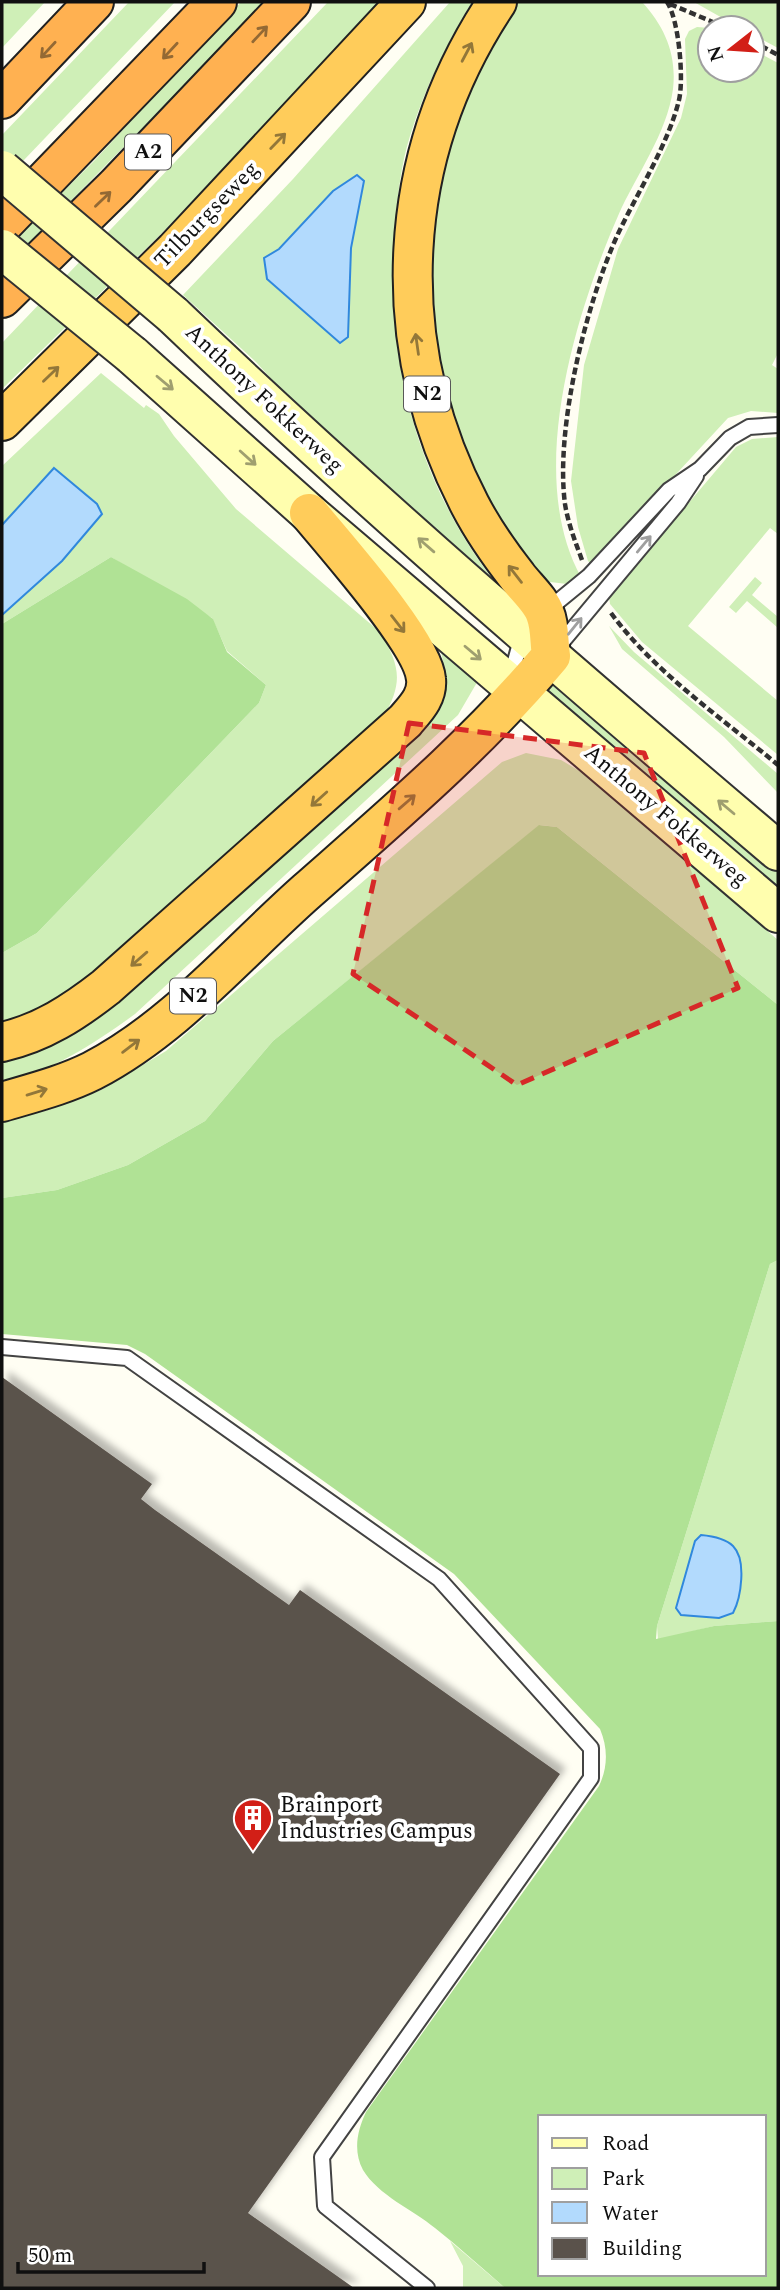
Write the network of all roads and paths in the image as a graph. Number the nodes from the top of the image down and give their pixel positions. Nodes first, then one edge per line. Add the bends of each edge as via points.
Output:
1 (94, 2) edge
2 (217, 2) edge
3 (291, 2) edge
4 (406, 2) edge
5 (497, 2) edge
6 (668, 3) edge
7 (696, 15) edge
8 (2, 99) edge
9 (2, 170) edge
10 (2, 225) edge
11 (2, 249) edge
12 (2, 298) edge
13 (2, 422) edge
14 (778, 425) edge
15 (700, 469) junction
16 (309, 513) junction
17 (589, 576) junction
18 (599, 596) junction
19 (540, 634) junction
20 (520, 693) junction
21 (778, 765) edge
22 (778, 851) edge
23 (778, 913) edge
24 (2, 1042) edge
25 (2, 1102) edge
26 (2, 1347) edge
27 (427, 2288) edge

1 -> 8 highway
2 -> 10 highway, A2
12 -> 3 highway, A2
13 -> 4 highway, Tilburgseweg via 184,240
19 -> 5 highway, N2 via 462,491 428,399 414,312 414,232 426,154 456,73
6 - 7 path
6 - 17 path via 680,58 679,100 611,251 569,406 565,505
19 -> 9 main road, Anthony Fokkerweg, bridge via 293,430 173,315
11 -> 16 main road, Anthony Fokkerweg, bridge via 132,355
14 - 15 lane via 749,427 730,438
15 - 17 lane via 669,490
18 -> 15 lane via 678,503
16 -> 20 main road, Anthony Fokkerweg
16 -> 24 highway via 414,646 426,678 421,702 106,987 60,1020
17 - 19 lane
19 -> 18 lane
18 - 21 path via 626,634
19 - 20 highway
22 -> 19 main road, Anthony Fokkerweg
20 - 23 main road, Anthony Fokkerweg
25 -> 20 highway, N2 via 92,1071 152,1030 446,768
26 - 27 lane via 127,1358 439,1579 591,1748 592,1777 322,2157 325,2206

